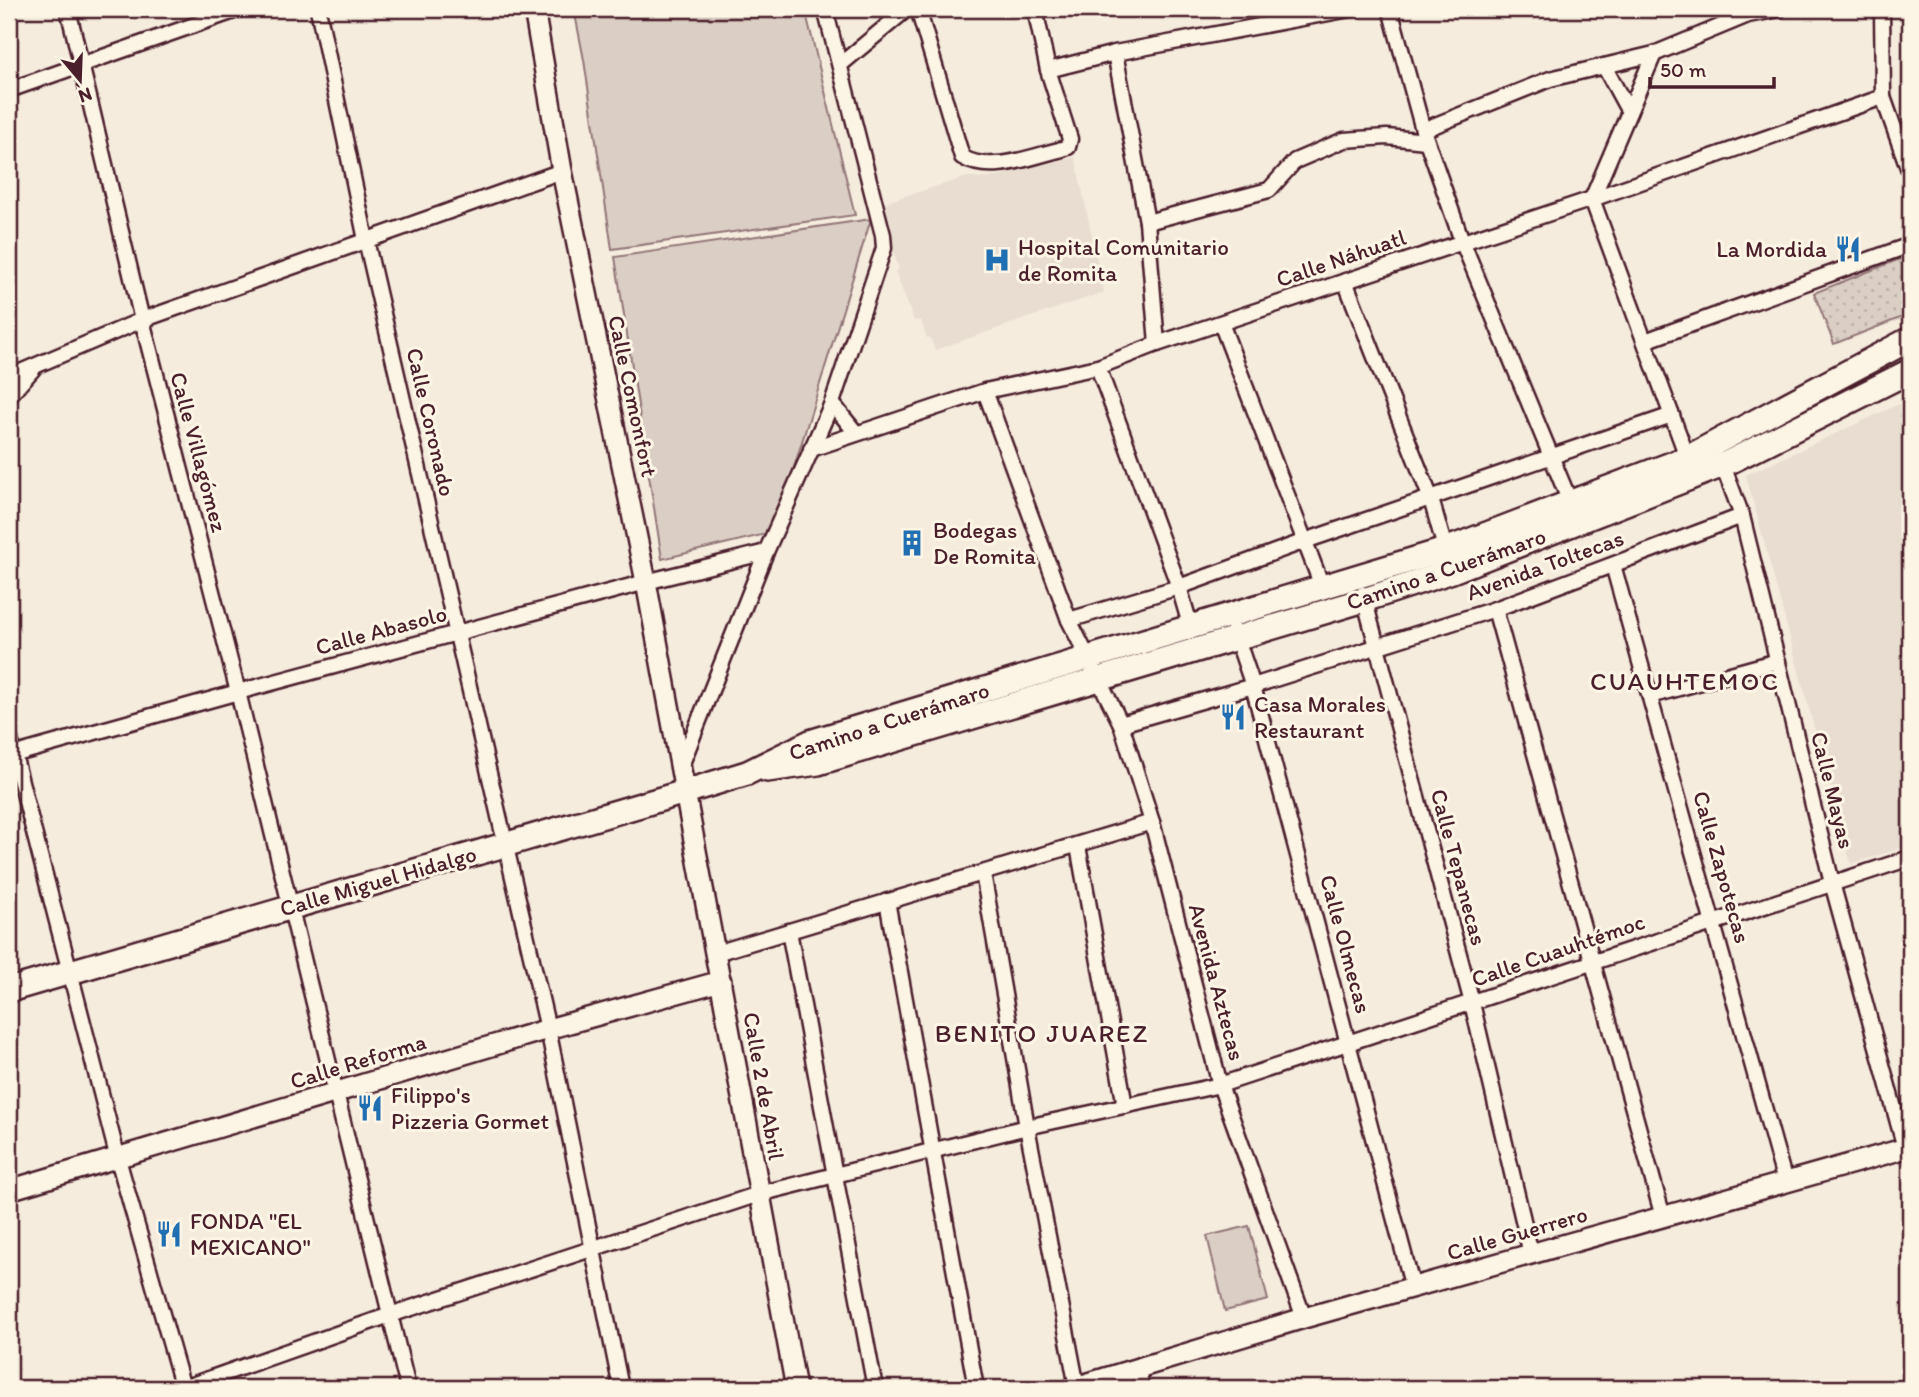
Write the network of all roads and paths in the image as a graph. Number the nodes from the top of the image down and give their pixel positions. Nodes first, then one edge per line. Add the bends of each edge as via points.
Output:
1 (68, 9) edge
2 (240, 9) edge
3 (318, 9) edge
4 (534, 9) edge
5 (825, 9) edge
6 (908, 9) edge
7 (918, 9) edge
8 (1035, 9) edge
9 (1269, 9) edge
10 (1350, 9) edge
11 (1390, 9) edge
12 (1780, 9) edge
13 (1882, 9) edge
14 (1747, 12) edge
15 (1262, 25) junction
16 (1115, 53) junction
17 (1654, 54) junction
18 (82, 64) junction
19 (839, 65) junction
20 (1605, 66) junction
21 (1048, 70) junction
22 (9, 90) edge
23 (1883, 97) junction
24 (1629, 112) junction
25 (1425, 135) junction
26 (562, 171) junction
27 (1910, 173) edge
28 (1592, 199) junction
29 (1147, 222) junction
30 (366, 240) junction
31 (1462, 241) junction
32 (1910, 245) edge
33 (1345, 281) junction
34 (142, 320) junction
35 (1221, 323) junction
36 (1910, 339) edge
37 (1645, 341) junction
38 (1157, 344) junction
39 (34, 368) junction
40 (1098, 368) junction
41 (1910, 371) edge
42 (9, 377) edge
43 (985, 391) junction
44 (9, 396) edge
45 (832, 403) junction
46 (1672, 415) junction
47 (856, 433) junction
48 (1715, 443) junction
49 (811, 449) junction
50 (1552, 456) junction
51 (1723, 465) junction
52 (1691, 467) junction
53 (1430, 499) junction
54 (1570, 502) junction
55 (1742, 516) junction
56 (1305, 541) junction
57 (766, 552) junction
58 (1449, 560) junction
59 (1613, 565) junction
60 (1359, 575) junction
61 (646, 582) junction
62 (1322, 586) junction
63 (1179, 587) junction
64 (1364, 600) junction
65 (1495, 609) junction
66 (1229, 614) junction
67 (1069, 620) junction
68 (1191, 628) junction
69 (456, 634) junction
70 (1236, 638) junction
71 (1377, 646) junction
72 (1087, 659) junction
73 (1777, 661) junction
74 (1100, 679) junction
75 (1253, 686) junction
76 (238, 692) junction
77 (1650, 696) junction
78 (1121, 724) junction
79 (9, 735) edge
80 (11, 755) edge
81 (681, 767) junction
82 (747, 773) junction
83 (685, 792) junction
84 (1152, 822) junction
85 (505, 844) junction
86 (1078, 846) junction
87 (1910, 858) edge
88 (983, 873) junction
89 (1832, 883) junction
90 (887, 901) junction
91 (290, 906) junction
92 (1714, 921) junction
93 (789, 931) junction
94 (716, 953) junction
95 (1592, 962) junction
96 (71, 973) junction
97 (721, 981) junction
98 (9, 990) edge
99 (1472, 1003) junction
100 (548, 1029) junction
101 (1349, 1044) junction
102 (1220, 1085) junction
103 (335, 1093) junction
104 (1125, 1106) junction
105 (1027, 1127) junction
106 (1908, 1147) edge
107 (932, 1150) junction
108 (118, 1159) junction
109 (834, 1174) junction
110 (1785, 1182) junction
111 (9, 1190) edge
112 (759, 1194) junction
113 (1663, 1217) junction
114 (591, 1248) junction
115 (1531, 1254) junction
116 (1413, 1288) junction
117 (390, 1315) junction
118 (1304, 1318) junction
119 (1140, 1379) edge
120 (1074, 1387) edge
121 (183, 1388) edge
122 (408, 1388) edge
123 (621, 1388) edge
124 (796, 1388) edge
125 (875, 1388) edge
126 (976, 1388) edge

1 - 18 street, Calle Villagómez
2 - 18 street
3 - 30 street, Calle Coronado
4 - 26 street, Calle Comonfort
5 - 19 street
6 - 19 street
7 - 21 street via 962,158 974,165 1068,147 1070,139
8 - 21 street
9 - 15 street
10 - 15 street
11 - 25 street
12 - 14 street
13 - 23 street
14 - 17 street
15 - 16 street
16 - 21 street
16 - 29 street
17 - 20 street
17 - 24 street
18 - 22 street
18 - 34 street, Calle Villagómez
19 - 45 street via 884,248
20 - 24 street
20 - 25 street via 1550,79
23 - 27 street
23 - 28 street, Calle Náhuatl
24 - 28 street
25 - 29 street via 1344,141 1295,161 1269,190
25 - 31 street
26 - 30 street
26 - 61 street, Calle Comonfort
28 - 31 street, Calle Náhuatl
28 - 37 street
29 - 38 street
30 - 34 street
30 - 69 street, Calle Coronado
31 - 33 street, Calle Náhuatl
31 - 50 street
32 - 37 street
33 - 35 street, Calle Náhuatl
33 - 53 street
34 - 39 street
34 - 76 street, Calle Villagómez
35 - 38 street, Calle Náhuatl
35 - 56 street
36 - 48 main road, Camino a Cuerámaro
37 - 46 street
38 - 40 street, Calle Náhuatl
39 - 42 street
39 - 44 street
40 - 43 street, Calle Náhuatl
40 - 63 street
41 - 51 main road, Camino a Cuerámaro
43 - 47 street, Calle Náhuatl
43 - 67 street, Avenida Aztecas
45 - 47 street
45 - 49 street
46 - 50 street
46 - 52 street
47 - 49 street, Calle Náhuatl
48 - 51 street, Calle Mayas
48 - 52 main road, Camino a Cuerámaro
49 - 57 street
50 - 53 street
50 - 54 street
51 - 52 main road, Camino a Cuerámaro
51 - 55 street, Calle Mayas
52 - 54 main road, Camino a Cuerámaro
52 - 58 main road, Camino a Cuerámaro
53 - 56 street
53 - 58 street
54 - 58 main road, Camino a Cuerámaro
55 - 59 street, Avenida Toltecas
55 - 73 street, Calle Mayas
56 - 62 street
56 - 63 street
57 - 61 street, Calle Abasolo
57 - 81 street
58 - 60 main road, Camino a Cuerámaro
58 - 64 main road, Camino a Cuerámaro
59 - 65 street, Avenida Toltecas
59 - 77 street, Calle Zapotecas
60 - 62 main road, Camino a Cuerámaro
60 - 64 street, Calle Tepanecas
61 - 69 street, Calle Abasolo
61 - 81 street, Calle Comonfort
62 - 66 main road, Camino a Cuerámaro
63 - 67 street
63 - 68 street
64 - 70 main road, Camino a Cuerámaro
64 - 71 street, Calle Tepanecas
65 - 71 street, Avenida Toltecas
65 - 95 street
66 - 68 main road, Camino a Cuerámaro
66 - 70 street, Calle Olmecas
67 - 72 street, Avenida Aztecas
68 - 72 main road, Camino a Cuerámaro
69 - 76 street, Calle Abasolo
69 - 85 street, Calle Coronado
70 - 74 main road, Camino a Cuerámaro
70 - 75 street, Calle Olmecas
71 - 75 street, Avenida Toltecas
71 - 99 street, Calle Tepanecas
72 - 74 street, Avenida Aztecas
72 - 82 main road, Camino a Cuerámaro via 810,742
73 - 77 street
73 - 89 street, Calle Mayas
74 - 78 street, Avenida Aztecas
74 - 82 main road, Camino a Cuerámaro via 818,763
75 - 78 street, Avenida Toltecas
75 - 101 street, Calle Olmecas
76 - 80 street, Calle Abasolo
76 - 91 street, Calle Villagómez
77 - 92 street, Calle Zapotecas
78 - 84 street, Avenida Aztecas
79 - 80 street
80 - 96 street
81 - 83 street, Calle Comonfort
82 - 83 main road, Calle Miguel Hidalgo
83 - 85 main road, Calle Miguel Hidalgo
83 - 94 street, Calle 2 de Abril
84 - 86 street
84 - 102 street, Avenida Aztecas
85 - 91 main road, Calle Miguel Hidalgo
85 - 100 street, Calle Coronado
86 - 88 street
86 - 104 street
87 - 89 street, Calle Cuauhtémoc
88 - 90 street
88 - 105 street
89 - 92 street, Calle Cuauhtémoc
89 - 106 street, Calle Mayas
90 - 93 street
90 - 107 street
91 - 96 main road, Calle Miguel Hidalgo
91 - 103 street, Calle Villagómez
92 - 95 street, Calle Cuauhtémoc
92 - 110 street, Calle Zapotecas
93 - 94 street
93 - 109 street
94 - 97 street, Calle 2 de Abril
95 - 99 street, Calle Cuauhtémoc
95 - 113 street
96 - 98 main road, Calle Miguel Hidalgo
96 - 108 street
97 - 100 street, Calle Reforma
97 - 112 street, Calle 2 de Abril
99 - 101 street, Calle Cuauhtémoc
99 - 115 street, Calle Tepanecas
100 - 103 street, Calle Reforma
100 - 114 street, Calle Coronado
101 - 102 street, Calle Cuauhtémoc
101 - 116 street, Calle Olmecas
102 - 104 street, Calle Cuauhtémoc
102 - 118 street, Avenida Aztecas
103 - 108 street, Calle Reforma
103 - 117 street, Calle Villagómez
104 - 105 street, Calle Cuauhtémoc
105 - 107 street, Calle Cuauhtémoc
105 - 120 street
106 - 110 street, Calle Guerrero
107 - 109 street, Calle Cuauhtémoc
107 - 126 street
108 - 111 street, Calle Reforma
108 - 121 street
109 - 112 street, Calle Cuauhtémoc
109 - 125 street
110 - 113 street, Calle Guerrero
112 - 114 street, Calle Cuauhtémoc
112 - 124 street, Calle 2 de Abril
113 - 115 street, Calle Guerrero
114 - 117 street, Calle Cuauhtémoc
114 - 123 street, Calle Coronado
115 - 116 street, Calle Guerrero
116 - 118 street, Calle Guerrero
117 - 121 street, Calle Cuauhtémoc
117 - 122 street, Calle Villagómez
118 - 119 street, Calle Guerrero
119 - 120 street, Calle Guerrero

